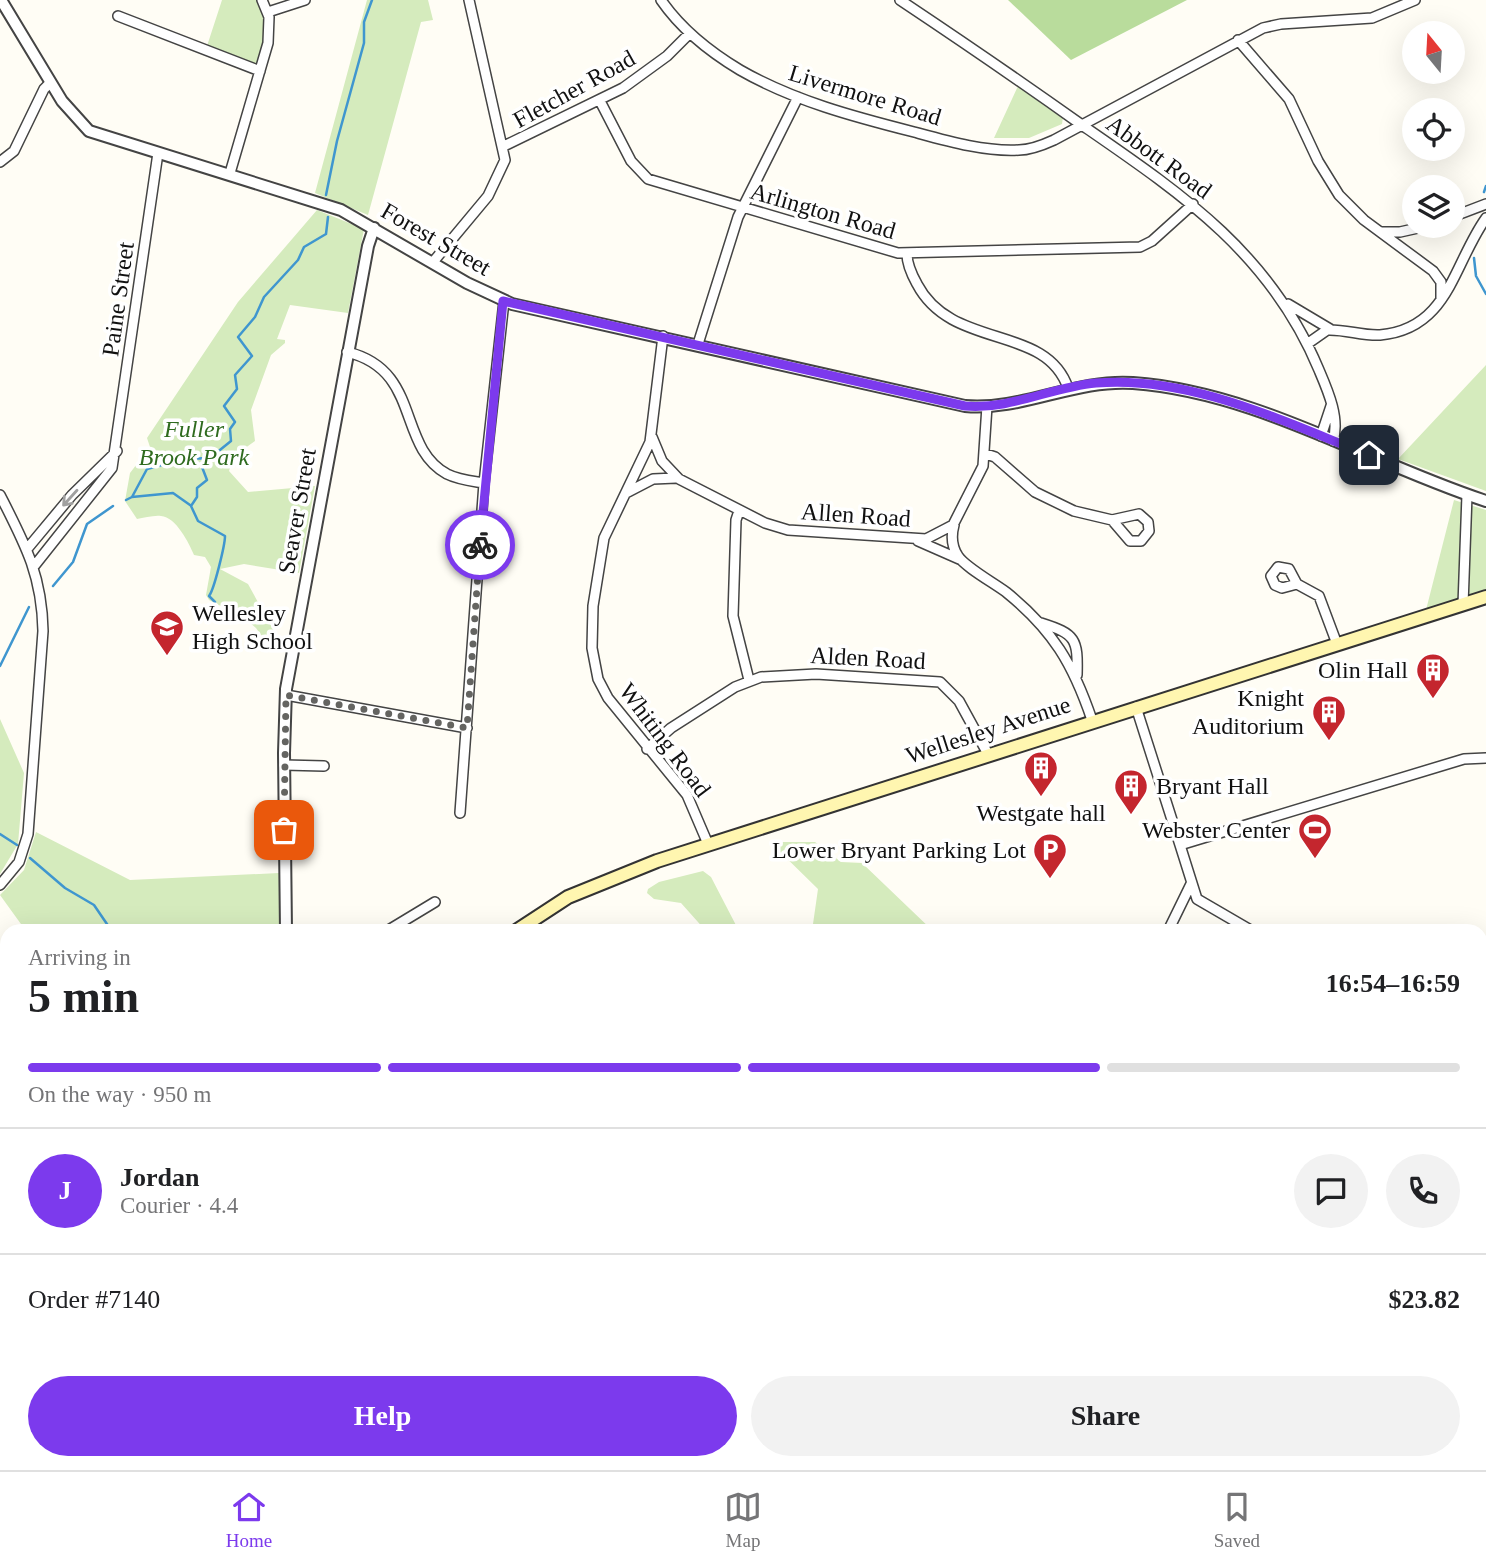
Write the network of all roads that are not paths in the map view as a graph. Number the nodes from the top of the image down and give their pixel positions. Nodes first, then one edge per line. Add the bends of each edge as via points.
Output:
1 (1, 0) edge
2 (262, 0) edge
3 (305, 0) edge
4 (469, 0) edge
5 (661, 0) edge
6 (900, 0) edge
7 (1415, 0) edge
8 (268, 12) junction
9 (118, 16) dead end
10 (690, 33) junction
11 (1238, 40) junction
12 (260, 71) junction
13 (51, 83) junction
14 (797, 97) junction
15 (600, 102) junction
16 (1083, 126) junction
17 (504, 146) junction
18 (158, 153) junction
19 (0, 162) edge
20 (230, 173) junction
21 (1193, 204) junction
22 (1486, 204) edge
23 (741, 208) junction
24 (1465, 212) edge
25 (1486, 218) edge
26 (374, 228) junction
27 (1380, 232) junction
28 (1402, 232) edge
29 (907, 254) junction
30 (433, 262) junction
31 (1278, 295) junction
32 (1441, 300) junction
33 (503, 301) junction
34 (1331, 329) junction
35 (663, 336) junction
36 (698, 344) junction
37 (1307, 344) junction
38 (347, 352) junction
39 (1068, 388) junction
40 (1331, 404) junction
41 (987, 406) junction
42 (651, 436) junction
43 (1321, 436) junction
44 (1333, 441) junction
45 (117, 451) junction
46 (986, 454) junction
47 (679, 479) junction
48 (484, 483) junction
49 (0, 495) edge
50 (624, 495) junction
51 (1467, 495) junction
52 (1486, 501) edge
53 (738, 511) junction
54 (1112, 520) dead end
55 (955, 523) junction
56 (912, 539) junction
57 (27, 549) junction
58 (961, 560) junction
59 (34, 565) junction
60 (1297, 584) dead end
61 (1486, 597) edge
62 (1463, 605) junction
63 (1040, 623) junction
64 (1338, 645) junction
65 (1077, 677) junction
66 (749, 680) junction
67 (286, 695) junction
68 (1136, 707) junction
69 (1092, 720) junction
70 (467, 728) junction
71 (648, 749) junction
72 (988, 754) junction
73 (1486, 758) edge
74 (284, 765) junction
75 (324, 766) dead end
76 (460, 813) dead end
77 (708, 844) junction
78 (1180, 845) junction
79 (1191, 884) junction
80 (0, 885) edge
81 (435, 902) dead end
82 (286, 924) edge
83 (399, 924) edge
84 (525, 924) edge
85 (1171, 924) edge
86 (1239, 924) edge

1 - 13 street, Forest Street
2 - 8 street
3 - 8 street
4 - 17 street
5 - 10 street, Livermore Road
6 - 16 street, Abbott Road
7 - 11 street, Livermore Road via 1372,18 1275,24
8 - 12 street via 270,34
9 - 12 street
10 - 14 street, Livermore Road via 737,68
10 - 15 street, Fletcher Road via 652,69
11 - 16 street, Livermore Road
11 - 27 street via 1289,99 1334,189
12 - 20 street
13 - 18 street, Forest Street via 73,117 89,131
13 - 19 street via 14,151
14 - 16 street, Livermore Road via 922,134 1000,149 1037,147
14 - 23 street
15 - 17 street, Fletcher Road
15 - 23 street, Arlington Road via 643,176
16 - 21 street, Abbott Road
17 - 30 street via 503,170 492,190
18 - 20 street, Forest Street
18 - 45 street, Paine Street
20 - 26 street, Forest Street via 333,207
21 - 29 street, Arlington Road via 1140,247
21 - 31 street, Abbott Road via 1243,251
22 - 24 street
23 - 29 street, Arlington Road
23 - 36 street
25 - 32 street
26 - 30 street, Forest Street
26 - 38 street, Seaver Street
27 - 28 street
27 - 32 street via 1433,271 1441,282
29 - 39 street via 915,281 938,313 963,327 1040,353 1057,367
30 - 33 street, Forest Street
31 - 34 street
31 - 37 street, Abbott Road
32 - 34 street via 1422,321 1396,332 1369,335
33 - 35 street, Forest Street
33 - 48 street
34 - 37 street
35 - 36 street, Forest Street
35 - 42 street, Whiting Road
36 - 41 street, Forest Street via 950,404
37 - 40 street, Abbott Road
38 - 48 street via 367,359 393,380 420,442 439,468
38 - 67 street, Seaver Street
39 - 41 street, Forest Street
39 - 43 street, Forest Street via 1115,382 1175,389
40 - 43 street
40 - 44 street, Abbott Road via 1336,425
41 - 46 street
42 - 47 street, Allen Road via 662,461
42 - 50 street, Whiting Road
43 - 44 street, Forest Street
44 - 51 street, Forest Street
45 -> 57 street via 66,501
45 - 59 street, Paine Street via 107,478
46 - 54 street via 1049,500
46 - 55 street
47 - 50 street via 653,479
47 - 53 street, Allen Road
48 - 70 street
49 - 57 street
50 - 71 street, Whiting Road via 602,546 592,648 604,692
51 - 52 street, Forest Street
51 - 62 street
53 - 56 street, Allen Road via 788,530
53 - 66 street via 733,617
55 - 56 street, Allen Road via 933,537
55 - 58 street via 952,541
56 - 58 street
57 - 59 street
58 - 63 street
59 - 80 street via 42,597 43,651 29,824 24,851
60 - 64 street via 1320,596
61 - 62 main road, Wellesley Avenue
62 - 64 main road, Wellesley Avenue
63 - 65 street
63 - 65 street via 1073,637
64 - 68 main road, Wellesley Avenue
65 - 69 street
66 - 71 street via 671,728
66 - 72 street, Alden Road via 816,674 940,682 964,707
67 - 70 street
67 - 74 street, Seaver Street
68 - 69 main road, Wellesley Avenue
68 - 78 street
69 - 72 main road, Wellesley Avenue
70 - 76 street
71 - 77 street, Whiting Road via 691,800
72 - 77 main road, Wellesley Avenue
73 - 78 street via 1464,759
74 - 75 street
74 - 82 street, Seaver Street
77 - 84 main road, Wellesley Avenue via 579,891
78 - 79 street
79 - 85 street
79 - 86 street via 1194,895 1207,907
81 - 83 street

